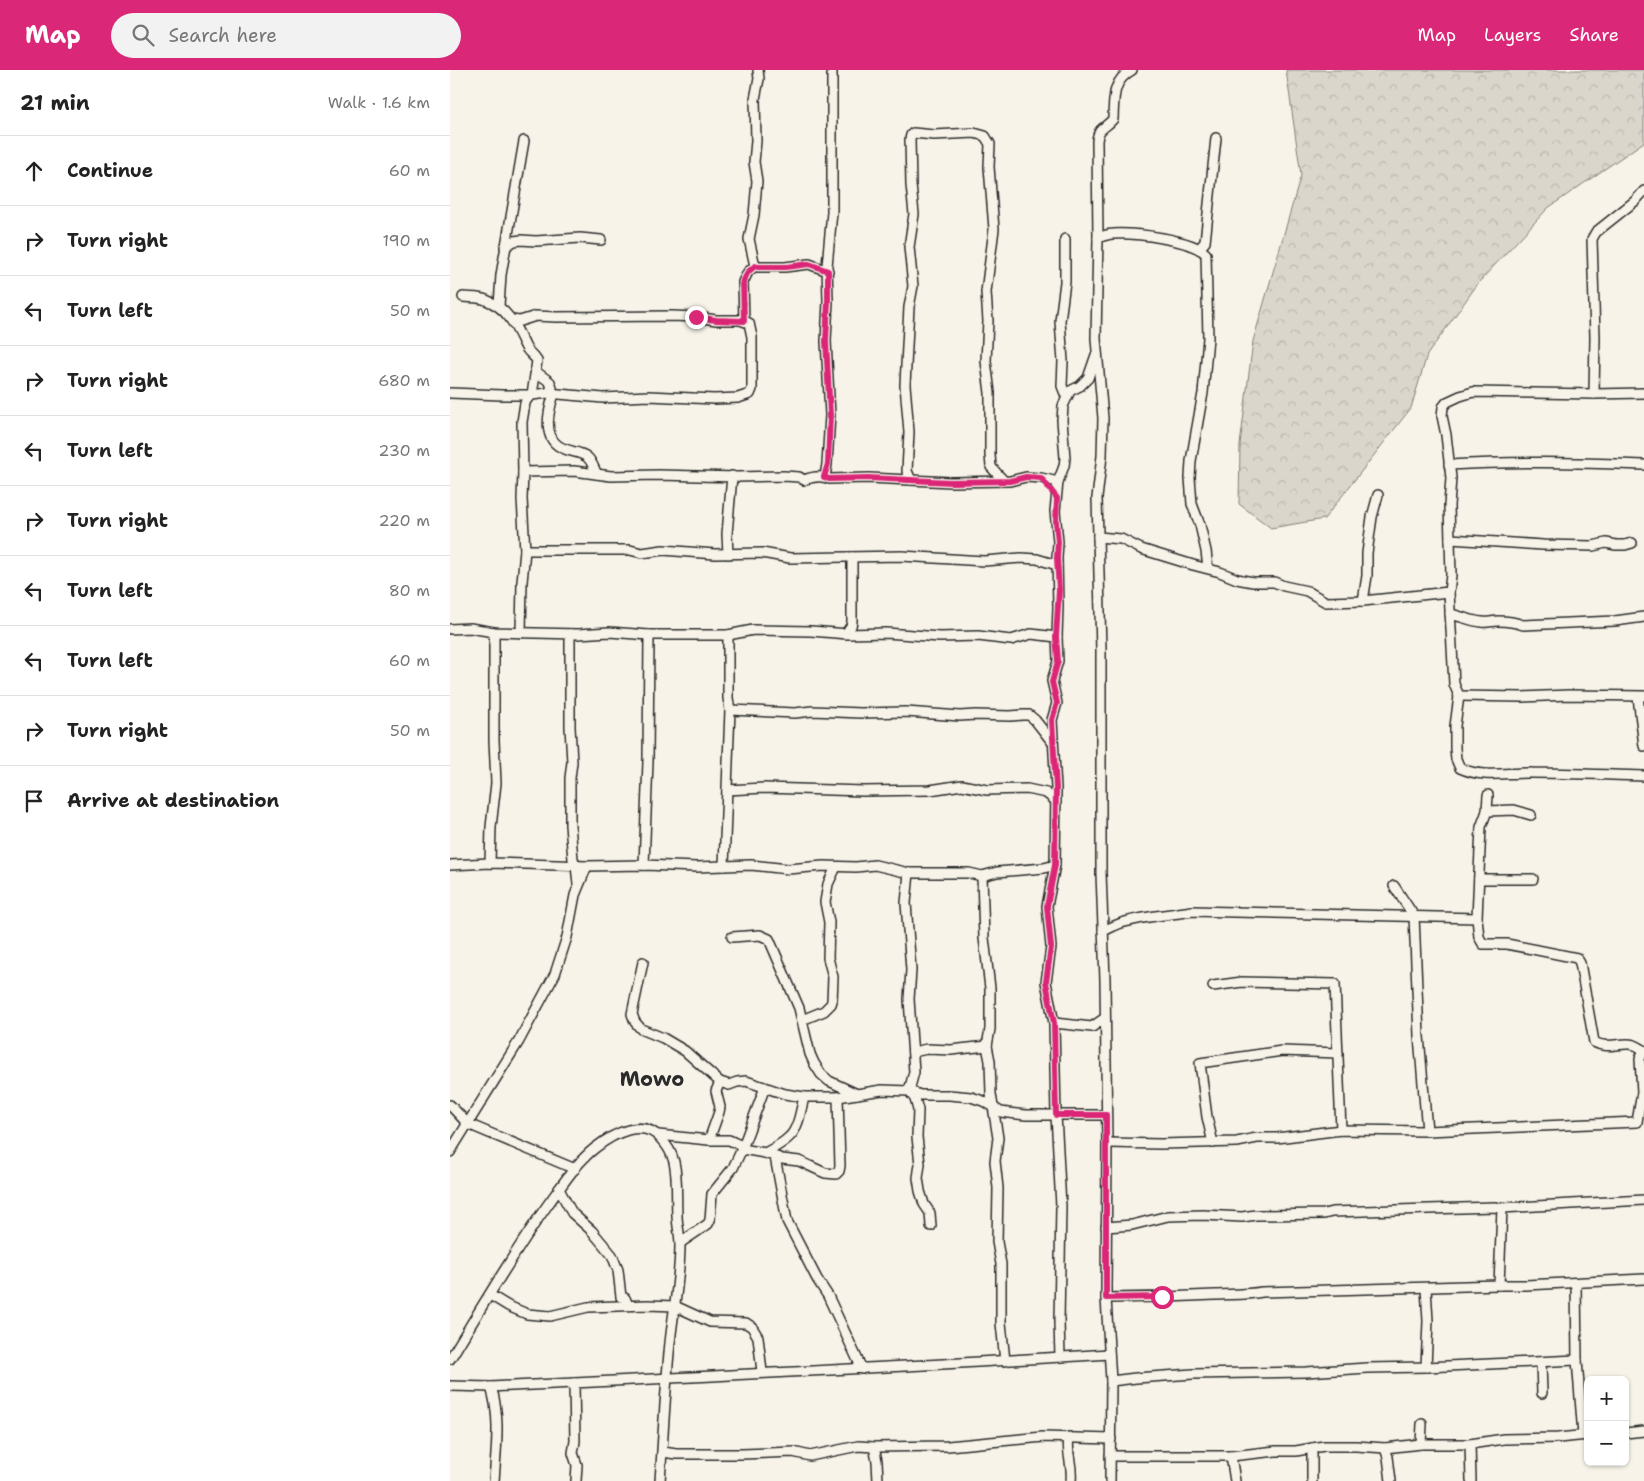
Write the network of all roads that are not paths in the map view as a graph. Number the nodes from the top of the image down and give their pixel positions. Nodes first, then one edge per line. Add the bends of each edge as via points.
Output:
1 (758, 70) edge
2 (832, 70) edge
3 (1132, 70) edge
4 (1216, 138) dead end
5 (524, 141) dead end
6 (1644, 191) edge
7 (1065, 238) dead end
8 (1098, 238) junction
9 (601, 240) dead end
10 (505, 248) junction
11 (1199, 249) junction
12 (755, 266) junction
13 (828, 271) junction
14 (463, 297) dead end
15 (499, 306) junction
16 (744, 321) junction
17 (516, 323) junction
18 (1095, 368) junction
19 (535, 371) junction
20 (450, 393) edge
21 (551, 393) junction
22 (1644, 393) edge
23 (1594, 394) junction
24 (532, 395) junction
25 (1066, 396) junction
26 (1449, 464) junction
27 (1644, 465) edge
28 (991, 467) junction
29 (523, 472) junction
30 (597, 474) junction
31 (732, 476) junction
32 (909, 476) junction
33 (824, 477) junction
34 (1041, 478) junction
35 (976, 481) junction
36 (1004, 481) junction
37 (1058, 482) junction
38 (1378, 496) dead end
39 (1057, 498) junction
40 (1098, 537) junction
41 (1450, 539) junction
42 (1632, 543) dead end
43 (524, 550) junction
44 (728, 554) junction
45 (852, 557) junction
46 (1057, 565) junction
47 (1208, 568) junction
48 (1448, 592) junction
49 (1363, 600) junction
50 (1450, 614) junction
51 (1644, 616) edge
52 (450, 629) edge
53 (494, 632) junction
54 (521, 632) junction
55 (846, 633) junction
56 (570, 634) junction
57 (649, 635) junction
58 (728, 635) junction
59 (1056, 637) junction
60 (1459, 696) junction
61 (1641, 697) edge
62 (730, 710) junction
63 (1054, 744) junction
64 (1644, 746) edge
65 (1644, 776) edge
66 (1056, 788) junction
67 (727, 790) junction
68 (1046, 793) junction
69 (1488, 795) dead end
70 (1056, 801) junction
71 (1487, 811) junction
72 (1531, 815) dead end
73 (490, 863) junction
74 (450, 865) edge
75 (644, 865) junction
76 (576, 866) junction
77 (587, 866) junction
78 (724, 866) junction
79 (823, 866) junction
80 (836, 867) junction
81 (1054, 870) junction
82 (909, 872) junction
83 (982, 876) junction
84 (830, 878) junction
85 (1479, 879) junction
86 (1532, 879) dead end
87 (578, 885) junction
88 (1394, 886) dead end
89 (1414, 916) junction
90 (1477, 918) junction
91 (1103, 931) junction
92 (732, 937) dead end
93 (643, 962) dead end
94 (1212, 986) dead end
95 (1105, 1018) junction
96 (802, 1020) junction
97 (1054, 1023) junction
98 (987, 1046) junction
99 (1643, 1050) edge
100 (913, 1052) junction
101 (1338, 1053) junction
102 (720, 1082) junction
103 (765, 1087) junction
104 (910, 1091) junction
105 (857, 1094) junction
106 (804, 1097) junction
107 (838, 1097) junction
108 (450, 1105) edge
109 (994, 1108) junction
110 (1056, 1115) junction
111 (1106, 1115) junction
112 (1640, 1122) edge
113 (468, 1124) junction
114 (1341, 1130) junction
115 (1427, 1130) junction
116 (658, 1135) junction
117 (710, 1140) junction
118 (1213, 1143) junction
119 (1107, 1144) junction
120 (742, 1148) junction
121 (450, 1152) edge
122 (765, 1153) junction
123 (775, 1157) junction
124 (575, 1169) junction
125 (559, 1189) junction
126 (1644, 1200) edge
127 (1502, 1208) junction
128 (931, 1226) dead end
129 (1106, 1227) junction
130 (680, 1243) junction
131 (1644, 1279) edge
132 (1576, 1283) junction
133 (1500, 1285) junction
134 (1426, 1288) junction
135 (490, 1295) junction
136 (1106, 1298) junction
137 (628, 1305) junction
138 (675, 1306) junction
139 (1109, 1354) junction
140 (1060, 1357) junction
141 (450, 1359) edge
142 (1577, 1360) junction
143 (1005, 1361) junction
144 (1541, 1362) junction
145 (1426, 1367) junction
146 (862, 1369) junction
147 (762, 1372) junction
148 (666, 1378) junction
149 (1111, 1382) junction
150 (574, 1383) junction
151 (450, 1386) edge
152 (491, 1387) junction
153 (1542, 1393) dead end
154 (1422, 1424) dead end
155 (1584, 1426) edge
156 (1644, 1431) edge
157 (1629, 1432) edge
158 (1584, 1435) edge
159 (1069, 1437) junction
160 (1111, 1439) junction
161 (1421, 1444) junction
162 (1470, 1444) junction
163 (874, 1447) junction
164 (1312, 1448) junction
165 (1385, 1448) junction
166 (663, 1452) junction
167 (1110, 1456) junction
168 (1231, 1456) junction
169 (494, 1481) edge
170 (576, 1481) edge
171 (660, 1481) edge
172 (878, 1481) edge
173 (1071, 1481) edge
174 (1110, 1481) edge
175 (1235, 1481) edge
176 (1312, 1481) edge
177 (1391, 1481) edge
178 (1471, 1481) edge

1 - 12 street via 754,162 757,181 749,239
2 - 13 street via 832,212
3 - 8 street via 1120,80 1113,97 1113,119 1097,135
4 - 11 street via 1205,242
5 - 10 street
6 - 23 street via 1592,238
7 - 25 street via 1065,282 1060,321 1062,386
8 - 11 street via 1132,234
8 - 18 street
9 - 10 street via 521,240
10 - 15 street
11 - 47 street via 1207,259 1208,338 1190,478 1192,504 1200,525
12 - 13 street via 809,264
12 - 16 street via 743,282
13 - 33 street via 826,341 830,415 828,464
14 - 15 street via 485,299
15 - 17 street
16 - 17 street via 696,317 536,316
16 - 21 street via 749,323 752,337 752,389 745,396 714,399 603,398
17 - 19 street via 528,352 536,358
18 - 25 street via 1080,386
18 - 40 street via 1103,418 1096,498
19 - 21 street via 550,382
19 - 24 street
20 - 24 street
21 - 24 street
21 - 30 street via 548,422 552,441 557,446 586,456
22 - 23 street
23 - 26 street via 1479,392 1452,399 1443,407 1442,416
24 - 29 street via 525,403 522,422
25 - 37 street via 1062,420 1065,458
26 - 27 street
26 - 41 street
28 - 32 street via 986,361 986,292 994,235 990,144 981,134 913,133 910,139 914,214 909,247 913,286 909,307 906,385
28 - 35 street
28 - 36 street
29 - 30 street
29 - 43 street
30 - 31 street
31 - 33 street via 784,476 804,480
31 - 44 street
32 - 33 street via 900,479
32 - 35 street via 951,482
34 - 36 street
34 - 37 street
34 - 39 street
35 - 36 street
37 - 39 street
38 - 49 street via 1372,517
39 - 46 street
40 - 47 street via 1121,540
40 - 91 street
41 - 42 street via 1543,545
41 - 48 street
43 - 44 street via 630,550 642,553 663,550
43 - 54 street
44 - 45 street
45 - 46 street via 1021,558
45 - 55 street via 852,621
46 - 59 street
47 - 49 street via 1237,579 1274,582 1307,591 1326,602
48 - 49 street
48 - 50 street
50 - 51 street via 1484,623 1500,621 1523,625 1614,621
50 - 60 street via 1454,684
52 - 53 street
53 - 54 street
53 - 73 street via 496,783
54 - 56 street
55 - 58 street via 753,630
55 - 59 street via 978,636 1011,640 1031,634
56 - 57 street
56 - 76 street via 570,824
57 - 58 street
57 - 75 street
58 - 62 street
59 - 63 street via 1058,661 1052,682 1057,703 1052,720
60 - 61 street
60 - 65 street via 1455,748 1460,768 1487,775
61 - 64 street
62 - 63 street via 1029,715
62 - 67 street
63 - 66 street
66 - 68 street
66 - 70 street
67 - 68 street via 930,790 962,786
67 - 78 street
68 - 70 street
69 - 71 street
70 - 81 street
71 - 72 street via 1514,810
71 - 85 street via 1481,827
73 - 74 street
73 - 76 street
75 - 77 street
75 - 78 street
76 - 77 street
76 - 87 street
77 - 87 street
78 - 79 street via 759,865 788,869
79 - 80 street
79 - 84 street
80 - 82 street via 875,865
80 - 84 street
81 - 83 street via 1006,870
81 - 97 street via 1047,906 1051,947 1046,982
82 - 83 street
82 - 100 street via 906,903
83 - 98 street via 990,988
84 - 96 street via 825,902 829,922 828,958 833,973 832,1000 824,1011
85 - 86 street
85 - 90 street
87 - 113 street via 555,974
88 - 89 street
89 - 90 street
89 - 91 street via 1192,912 1132,920
89 - 115 street
90 - 99 street via 1483,944 1507,944 1577,958 1594,1042 1608,1046 1631,1043
91 - 95 street
92 - 96 street via 760,935 769,939
93 - 102 street via 632,1014 635,1022 640,1029 685,1052
94 - 101 street via 1242,982 1335,984
95 - 97 street via 1092,1027
95 - 111 street
96 - 105 street via 810,1054 820,1074
97 - 110 street
98 - 100 street
98 - 109 street
99 - 112 street
100 - 104 street via 914,1072
101 - 114 street
101 - 118 street via 1282,1051 1200,1063
102 - 103 street via 729,1085 746,1081
102 - 117 street via 716,1091 720,1107
103 - 106 street
103 - 120 street
104 - 105 street via 882,1090
104 - 109 street via 920,1095 971,1097
104 - 128 street via 918,1110 920,1192 929,1209
105 - 107 street
106 - 107 street
106 - 122 street via 790,1138
107 - 123 street via 840,1166 836,1174 825,1173 799,1161
108 - 113 street
109 - 110 street via 1008,1113
109 - 143 street via 998,1138 995,1161 997,1242 1001,1264 1000,1323
110 - 111 street
110 - 140 street via 1061,1206
111 - 119 street
112 - 115 street
113 - 121 street
113 - 124 street
114 - 115 street
114 - 118 street
116 - 117 street
116 - 124 street via 647,1129 622,1131 594,1149
116 - 130 street via 666,1144 676,1174
117 - 120 street via 729,1140
118 - 119 street
119 - 129 street
120 - 122 street
120 - 130 street via 733,1168 712,1194 708,1224
122 - 123 street
123 - 146 street via 787,1220
124 - 125 street
125 - 135 street
125 - 137 street via 572,1213 612,1255 618,1270 621,1297
126 - 127 street
127 - 129 street via 1242,1217 1168,1216 1132,1225
127 - 133 street
129 - 136 street
130 - 138 street
131 - 132 street
132 - 133 street
132 - 142 street
133 - 134 street
134 - 136 street
134 - 145 street
135 - 137 street via 521,1312 550,1316 588,1307
135 - 141 street
136 - 139 street
137 - 138 street
138 - 147 street via 710,1322 749,1324 759,1342
138 - 148 street
139 - 140 street
139 - 149 street
140 - 143 street
142 - 144 street
142 - 155 street
143 - 146 street
144 - 145 street
144 - 153 street
145 - 149 street via 1194,1374
146 - 147 street
147 - 148 street
148 - 150 street
148 - 166 street
149 - 160 street
150 - 152 street
150 - 170 street
151 - 152 street
152 - 169 street via 495,1398 497,1440
154 - 161 street
156 - 157 street
158 - 162 street
159 - 160 street
159 - 163 street via 948,1446
159 - 173 street
160 - 167 street
161 - 162 street
161 - 165 street
162 - 178 street
163 - 166 street via 851,1446 810,1456 793,1452
163 - 172 street
164 - 165 street
164 - 168 street
164 - 176 street
165 - 177 street
166 - 171 street
167 - 168 street
167 - 174 street
168 - 175 street

